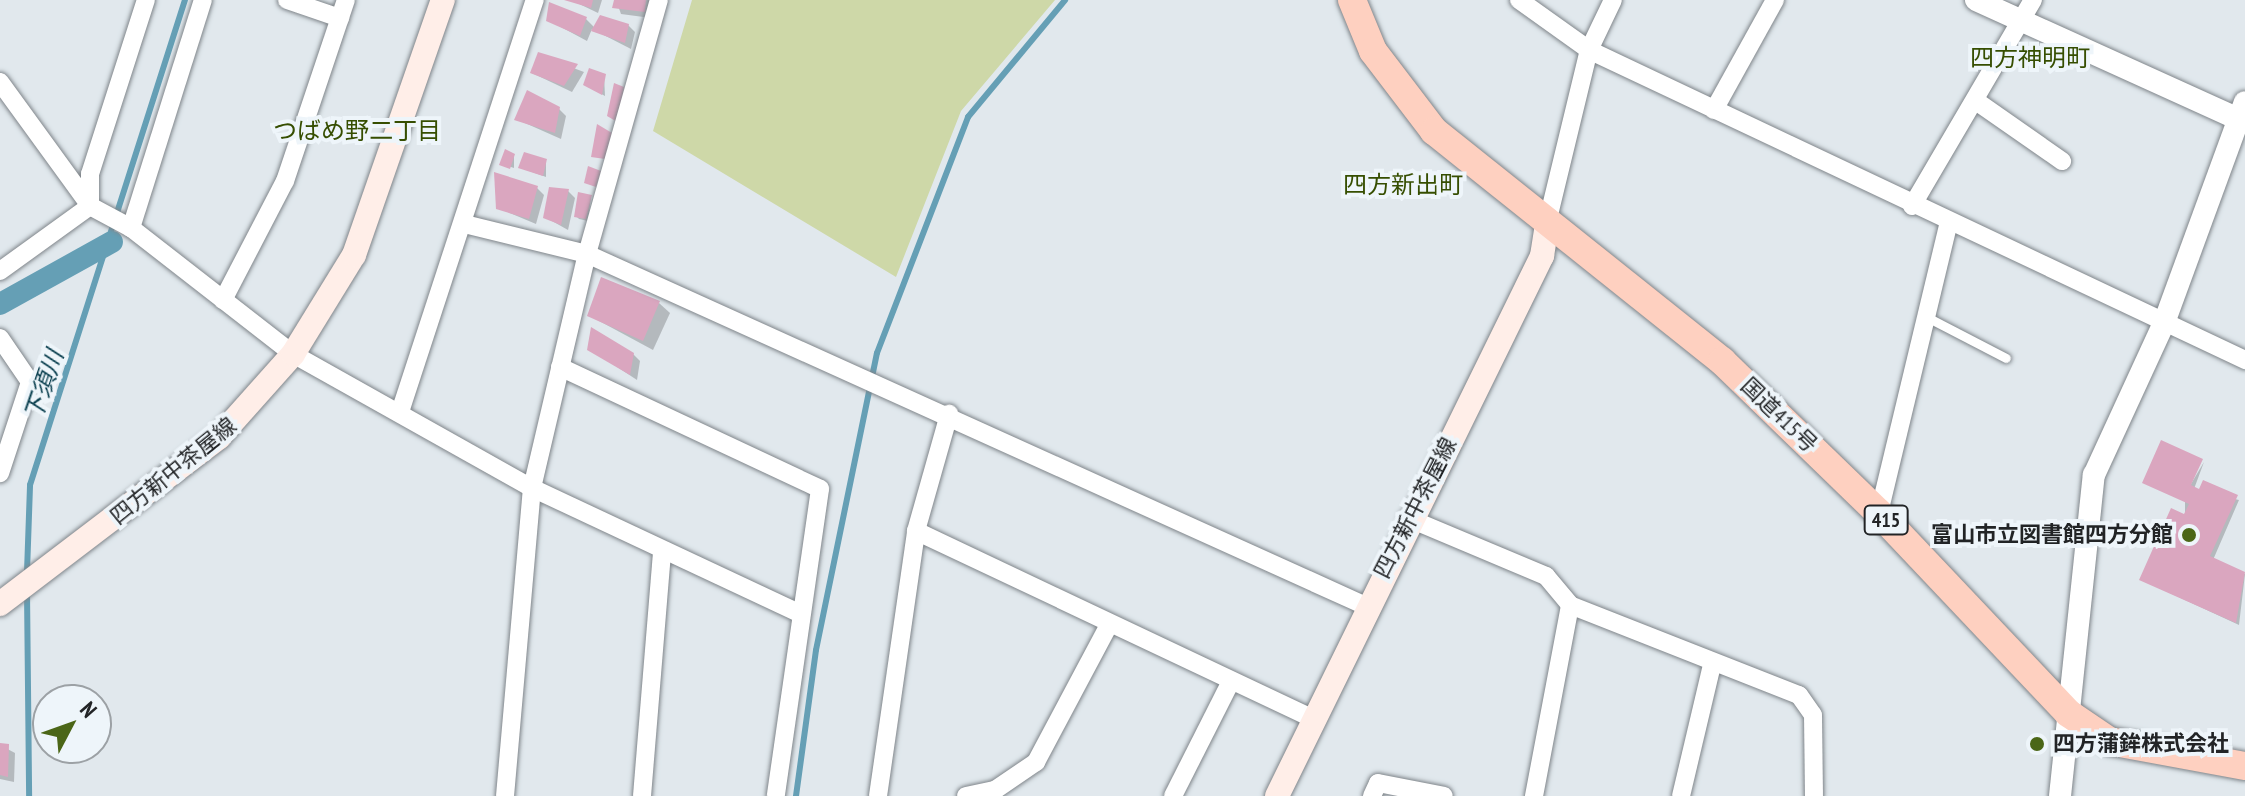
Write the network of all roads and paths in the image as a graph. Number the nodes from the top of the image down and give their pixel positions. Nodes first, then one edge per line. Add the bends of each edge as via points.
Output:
1 (146, 0) edge
2 (203, 0) edge
3 (287, 0) edge
4 (346, 0) edge
5 (443, 0) edge
6 (535, 0) edge
7 (659, 0) edge
8 (1352, 0) edge
9 (1519, 0) edge
10 (1613, 0) edge
11 (1775, 0) edge
12 (1976, 0) edge
13 (2033, 0) edge
14 (340, 18) junction
15 (2023, 24) junction
16 (1589, 50) junction
17 (0, 82) edge
18 (1976, 101) junction
19 (1714, 110) junction
20 (2243, 115) edge
21 (2062, 161) dead end
22 (90, 206) junction
23 (1912, 206) junction
24 (1548, 219) junction
25 (1949, 221) junction
26 (464, 224) junction
27 (131, 228) junction
28 (587, 254) junction
29 (0, 271) edge
30 (223, 300) junction
31 (1922, 315) junction
32 (2164, 323) junction
33 (0, 338) edge
34 (293, 354) junction
35 (2006, 358) dead end
36 (2245, 360) edge
37 (560, 367) junction
38 (400, 412) junction
39 (949, 414) junction
40 (0, 473) edge
41 (532, 488) junction
42 (1879, 513) junction
43 (1408, 518) junction
44 (916, 531) junction
45 (662, 552) junction
46 (0, 604) edge
47 (1570, 605) junction
48 (1366, 606) junction
49 (797, 612) junction
50 (1110, 623) junction
51 (1712, 665) junction
52 (1231, 681) junction
53 (2068, 713) junction
54 (1313, 719) junction
55 (2245, 766) edge
56 (505, 796) edge
57 (642, 796) edge
58 (776, 796) edge
59 (878, 796) edge
60 (966, 796) edge
61 (1173, 796) edge
62 (1277, 796) edge
63 (1372, 796) edge
64 (1444, 796) edge
65 (1534, 796) edge
66 (1681, 796) edge
67 (1814, 796) edge
68 (2060, 796) edge

1 - 22 street via 90,174
2 - 27 street
3 - 14 street
4 - 14 street
5 - 34 main road, 四方新中茶屋線 via 354,255
6 - 26 street
7 - 28 street
8 - 24 highway, 国道415号 / 415 via 1373,51 1408,102
9 - 16 street
10 - 16 street
11 - 19 street
12 - 15 street
13 - 15 street
14 - 30 street via 285,181
15 - 18 street
15 - 20 street
16 - 19 street
16 - 24 street
17 - 22 street
18 - 21 street
18 - 23 street
19 - 23 street
20 - 32 street
22 - 27 street
22 - 29 street
23 - 25 street
24 - 42 highway, 国道415号 / 415 via 1722,361
24 - 43 main road, 四方新中茶屋線 via 1542,256
25 - 31 street
25 - 32 street
26 - 28 street
26 - 38 street
27 - 30 street
28 - 37 street
28 - 39 street
30 - 34 street
31 - 35 lane
31 - 42 street
32 - 36 street
32 - 53 street via 2094,475
33 - 40 street via 30,382
34 - 38 street
34 - 46 main road, 四方新中茶屋線 via 219,437
37 - 41 street
37 - 49 street via 820,489
38 - 41 street
39 - 44 street
39 - 48 street
41 - 45 street
41 - 56 street
42 - 53 highway, 国道415号 / 415
43 - 47 street via 1546,576
43 - 48 main road, 四方新中茶屋線
44 - 50 street
44 - 59 street
45 - 49 street
45 - 57 street
47 - 51 street
47 - 65 street
48 - 54 main road, 四方新中茶屋線
49 - 58 street
50 - 52 street
50 - 60 street via 1036,762 995,790
51 - 66 street
51 - 67 street via 1808,704
52 - 54 street
52 - 61 street
53 - 55 highway, 国道415号 / 415 via 2109,741
53 - 68 street
54 - 62 main road, 四方新中茶屋線
63 - 64 street via 1378,783

